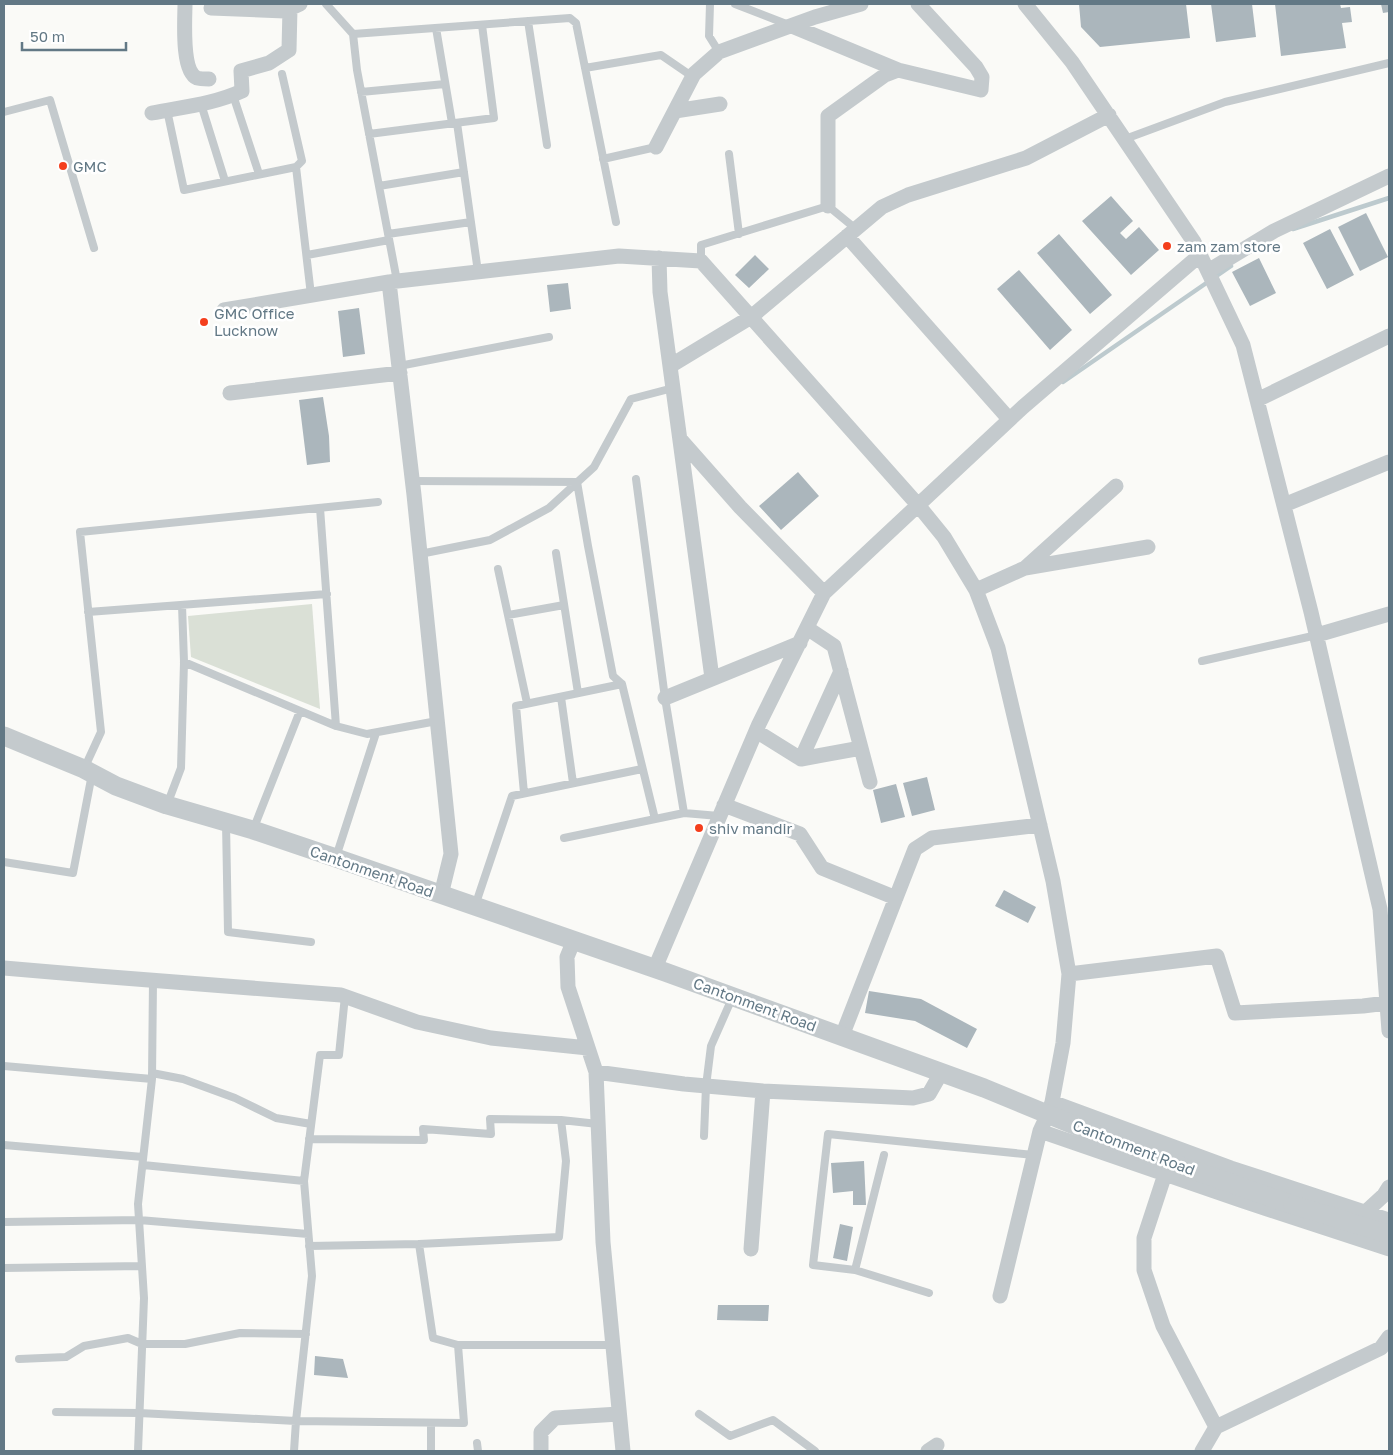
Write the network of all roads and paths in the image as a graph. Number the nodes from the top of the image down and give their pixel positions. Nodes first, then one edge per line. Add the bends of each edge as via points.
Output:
1 (185, 4) edge
2 (326, 4) edge
3 (710, 4) edge
4 (735, 4) edge
5 (861, 4) edge
6 (918, 4) edge
7 (1025, 4) edge
8 (295, 6) edge
9 (211, 8) dead end
10 (528, 21) junction
11 (482, 25) junction
12 (792, 26) junction
13 (436, 28) junction
14 (353, 34) junction
15 (720, 52) junction
16 (1389, 63) edge
17 (585, 68) junction
18 (898, 70) junction
19 (282, 74) dead end
20 (692, 77) junction
21 (209, 80) dead end
22 (445, 84) junction
23 (361, 92) junction
24 (233, 95) junction
25 (200, 104) junction
26 (720, 104) dead end
27 (160, 111) joint
28 (675, 111) junction
29 (4, 112) edge
30 (1109, 116) junction
31 (454, 123) junction
32 (369, 134) junction
33 (1125, 139) junction
34 (547, 146) dead end
35 (656, 147) joint
36 (729, 154) dead end
37 (603, 159) junction
38 (296, 167) junction
39 (464, 172) junction
40 (259, 174) junction
41 (1389, 176) edge
42 (225, 181) junction
43 (379, 186) junction
44 (828, 206) junction
45 (471, 222) junction
46 (616, 222) dead end
47 (852, 232) junction
48 (739, 234) junction
49 (389, 237) junction
50 (94, 248) dead end
51 (307, 255) junction
52 (1200, 255) junction
53 (659, 258) junction
54 (701, 261) junction
55 (1208, 271) junction
56 (478, 272) junction
57 (393, 282) junction
58 (311, 295) junction
59 (224, 310) dead end
60 (751, 317) junction
61 (1389, 336) edge
62 (548, 337) dead end
63 (670, 366) junction
64 (399, 369) junction
65 (674, 388) junction
66 (230, 392) dead end
67 (1257, 400) junction
68 (1009, 419) junction
69 (680, 439) junction
70 (1389, 462) edge
71 (636, 479) dead end
72 (412, 481) junction
73 (577, 482) junction
74 (1116, 486) dead end
75 (378, 502) dead end
76 (918, 505) junction
77 (1284, 505) junction
78 (320, 508) junction
79 (1148, 547) dead end
80 (556, 553) dead end
81 (420, 554) junction
82 (1025, 568) junction
83 (498, 569) dead end
84 (976, 590) junction
85 (824, 593) junction
86 (327, 594) junction
87 (182, 605) junction
88 (564, 605) junction
89 (88, 612) junction
90 (1389, 614) edge
91 (508, 615) junction
92 (807, 628) junction
93 (1317, 635) junction
94 (800, 643) junction
95 (1202, 661) dead end
96 (184, 662) junction
97 (841, 671) junction
98 (712, 678) junction
99 (622, 684) junction
100 (578, 694) junction
101 (561, 697) junction
102 (665, 698) junction
103 (528, 703) junction
104 (300, 711) junction
105 (437, 721) junction
106 (336, 726) junction
107 (756, 731) junction
108 (376, 732) junction
109 (4, 736) edge
110 (861, 748) junction
111 (4, 749) edge
112 (801, 759) junction
113 (642, 768) junction
114 (89, 775) junction
115 (870, 782) dead end
116 (573, 783) junction
117 (524, 793) junction
118 (167, 805) junction
119 (722, 811) junction
120 (684, 813) junction
121 (655, 819) junction
122 (226, 823) junction
123 (1040, 825) junction
124 (253, 830) junction
125 (564, 838) dead end
126 (336, 858) junction
127 (4, 862) edge
128 (441, 895) junction
129 (896, 898) junction
130 (475, 906) junction
131 (574, 940) junction
132 (311, 942) dead end
133 (4, 968) edge
134 (655, 968) junction
135 (1069, 974) junction
136 (153, 980) junction
137 (345, 996) junction
138 (733, 996) junction
139 (1387, 1003) junction
140 (1389, 1031) edge
141 (842, 1036) junction
142 (588, 1048) junction
143 (4, 1066) edge
144 (596, 1072) junction
145 (941, 1073) junction
146 (152, 1076) junction
147 (706, 1086) junction
148 (763, 1091) junction
149 (1047, 1116) junction
150 (561, 1120) junction
151 (311, 1124) junction
152 (598, 1124) junction
153 (704, 1136) dead end
154 (309, 1139) junction
155 (4, 1145) edge
156 (884, 1155) dead end
157 (1034, 1155) junction
158 (143, 1161) junction
159 (1165, 1174) junction
160 (304, 1181) junction
161 (1389, 1187) edge
162 (1365, 1212) junction
163 (139, 1220) junction
164 (1389, 1220) edge
165 (4, 1222) edge
166 (1342, 1233) junction
167 (308, 1234) junction
168 (1389, 1234) edge
169 (419, 1244) junction
170 (309, 1246) junction
171 (751, 1249) dead end
172 (1389, 1249) edge
173 (142, 1266) junction
174 (4, 1268) edge
175 (856, 1270) junction
176 (929, 1293) dead end
177 (1000, 1296) dead end
178 (306, 1334) junction
179 (1389, 1338) edge
180 (142, 1344) junction
181 (458, 1345) junction
182 (613, 1345) junction
183 (19, 1359) dead end
184 (56, 1412) dead end
185 (140, 1413) junction
186 (620, 1414) junction
187 (700, 1414) dead end
188 (296, 1421) junction
189 (431, 1423) junction
190 (1216, 1427) junction
191 (477, 1443) dead end
192 (138, 1451) edge
193 (294, 1451) edge
194 (431, 1451) edge
195 (478, 1451) edge
196 (541, 1451) edge
197 (623, 1451) edge
198 (814, 1451) edge
199 (1202, 1451) edge

1 - 21 street via 185,53 192,74
2 - 14 lane
3 - 15 lane via 709,36
4 - 12 lane
5 - 12 street
6 - 18 street via 976,67 982,77 981,90
7 - 30 street via 1072,62
8 - 9 street via 285,11
8 - 24 street via 289,50 269,63 241,70 242,91
10 - 11 lane
10 - 17 lane via 570,18 576,23
10 - 34 lane
11 - 13 lane
11 - 31 lane via 494,118
12 - 15 street
12 - 18 street
13 - 14 lane
13 - 22 lane
14 - 23 lane
15 - 20 street
16 - 33 lane via 1225,102
17 - 20 lane via 661,55
17 - 37 lane
18 - 44 street via 884,75 828,116
19 - 38 lane via 302,161
20 - 28 street
22 - 23 lane
22 - 31 lane
23 - 32 lane
24 - 25 street
24 - 40 lane
25 - 27 street
25 - 42 lane
26 - 28 street
27 - 42 lane via 184,190
28 - 35 street
29 - 50 lane via 50,100
30 - 33 street
30 - 47 street via 1026,158 882,207
31 - 32 lane
31 - 39 lane
32 - 43 lane
33 - 52 street
35 - 37 lane
36 - 48 lane
37 - 46 lane
38 - 40 lane
38 - 51 lane
39 - 43 lane
39 - 45 lane
40 - 42 lane
41 - 55 street via 1274,231
43 - 49 lane
44 - 47 lane
44 - 48 lane
45 - 49 lane
45 - 56 lane
47 - 60 street
47 - 68 street
48 - 54 lane via 701,246
49 - 51 lane
49 - 57 lane
51 - 58 lane
52 - 55 street
52 - 68 street
53 - 54 street
53 - 56 street via 619,256
53 - 63 street
54 - 60 street
55 - 67 street via 1243,346
56 - 57 street
57 - 58 street
57 - 64 street
58 - 59 street
60 - 63 street
60 - 76 street
61 - 67 street
62 - 64 lane
63 - 65 street
64 - 66 street
64 - 72 street
65 - 69 street
65 - 73 lane via 631,399 594,467
67 - 77 street
68 - 76 street
69 - 85 street via 740,507
69 - 98 street
70 - 77 street
71 - 102 lane
72 - 73 lane
72 - 81 street
73 - 81 lane via 549,508 490,540
73 - 99 lane via 613,676
74 - 82 street
75 - 78 lane
76 - 84 street via 944,537
76 - 85 street
77 - 93 street
78 - 86 lane
78 - 89 lane via 80,532
79 - 82 street
80 - 88 lane
81 - 105 street
82 - 84 street
83 - 91 lane
84 - 123 street via 998,648
85 - 92 street
86 - 87 lane
86 - 106 lane
87 - 89 lane
87 - 96 lane
88 - 91 lane
88 - 100 lane
89 - 114 lane via 101,732
90 - 93 street
91 - 103 lane
92 - 94 street
92 - 97 street via 834,646
93 - 95 lane
93 - 139 street via 1380,909
94 - 98 street
94 - 107 street
96 - 104 lane
96 - 118 lane via 181,768
97 - 110 street
97 - 112 street
98 - 102 street
99 - 100 lane
99 - 113 lane
100 - 101 lane
101 - 103 lane
101 - 116 lane
102 - 120 lane
103 - 117 lane via 516,706
104 - 106 lane
104 - 124 lane
105 - 108 lane
105 - 128 street via 451,854
106 - 108 lane via 367,734
107 - 112 street
107 - 119 street
108 - 126 lane
109 - 114 street, Cantonment Road
110 - 112 street
110 - 115 street
111 - 114 street, Cantonment Road
113 - 116 lane
113 - 121 lane
114 - 118 street, Cantonment Road
114 - 127 lane via 73,873
116 - 117 lane
117 - 130 lane via 512,796
118 - 122 street, Cantonment Road
119 - 120 lane
119 - 129 street via 800,834 822,868
119 - 134 street
120 - 121 lane
121 - 125 lane
122 - 124 street, Cantonment Road
122 - 132 lane via 228,932
123 - 129 street via 932,838 915,850
123 - 135 street
124 - 126 street, Cantonment Road
126 - 128 street, Cantonment Road
128 - 130 street, Cantonment Road
129 - 141 street
130 - 131 street, Cantonment Road
131 - 134 street, Cantonment Road
131 - 142 street via 567,957 568,987
133 - 136 street
134 - 138 street, Cantonment Road
135 - 139 street via 1217,956 1235,1013
135 - 149 street via 1064,1043
136 - 137 street
136 - 146 lane
137 - 142 street via 417,1022 491,1038
137 - 151 lane via 339,1055 320,1055
138 - 141 street, Cantonment Road
138 - 147 lane via 711,1046
139 - 140 street
141 - 145 street, Cantonment Road
142 - 144 street
143 - 146 lane
144 - 147 street
144 - 152 street
145 - 148 street via 929,1094 913,1098
145 - 149 street, Cantonment Road
146 - 151 lane via 183,1079 235,1098 276,1118
146 - 158 lane
147 - 148 street
147 - 153 lane
148 - 171 street
149 - 157 street
149 - 159 street
149 - 162 street via 1222,1165
149 - 168 street, Cantonment Road, bridge via 1293,1205
150 - 152 lane
150 - 154 lane via 490,1119 491,1134 423,1129 424,1140
150 - 169 lane via 566,1161 559,1237
151 - 154 lane
152 - 182 street
154 - 160 lane
155 - 158 lane
156 - 175 lane
157 - 175 lane via 828,1134 813,1265
157 - 177 street
158 - 160 lane
158 - 163 lane
159 - 166 street
159 - 190 street via 1144,1238 1144,1270 1163,1326
160 - 167 lane
161 - 162 street
162 - 164 street
162 - 166 street
163 - 165 lane
163 - 167 lane
163 - 173 lane
166 - 172 street
167 - 170 lane
169 - 170 lane
169 - 181 lane via 432,1338
170 - 178 lane via 312,1276
173 - 174 lane
173 - 180 lane
175 - 176 lane
178 - 180 lane via 240,1333 185,1344
178 - 188 lane
179 - 190 street via 1381,1348
180 - 183 lane via 128,1338 84,1346 66,1357
180 - 185 lane
181 - 182 lane
181 - 189 lane via 464,1424
182 - 186 street
184 - 185 lane
185 - 188 lane
185 - 192 lane
186 - 196 street via 555,1418 541,1432
186 - 197 street
187 - 198 lane via 730,1436 773,1420
188 - 189 lane
188 - 193 lane
189 - 194 lane
190 - 199 street
191 - 195 lane

